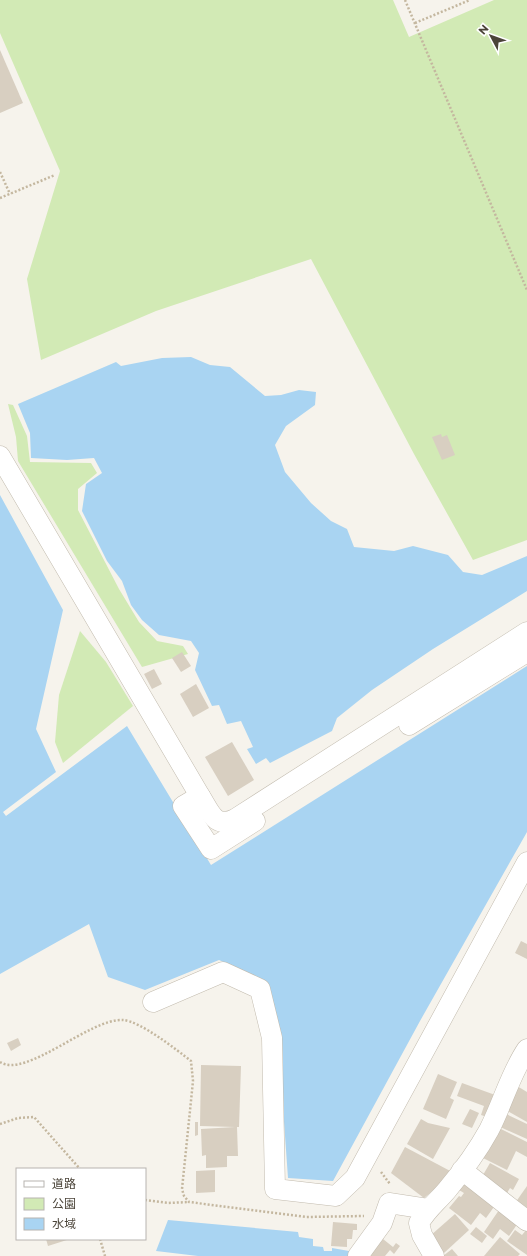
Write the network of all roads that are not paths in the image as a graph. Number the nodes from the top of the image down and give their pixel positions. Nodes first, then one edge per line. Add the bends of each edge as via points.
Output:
1 (0, 456) edge
2 (527, 632) edge
3 (527, 652) edge
4 (200, 796) junction
5 (527, 862) edge
6 (153, 1002) dead end
7 (527, 1049) edge
8 (519, 1081) edge
9 (462, 1170) junction
10 (428, 1209) junction
11 (527, 1221) edge
12 (358, 1256) edge
13 (434, 1256) edge

1 - 4 street
2 - 4 street via 235,819 228,822 216,821
3 - 4 street via 210,849 183,806
5 - 6 street via 355,1178 336,1196 275,1189 272,1038 260,989 223,972
7 - 8 street
8 - 9 street
9 - 10 street
9 - 11 street
10 - 12 street via 389,1203 382,1223
10 - 13 street via 419,1223 422,1235

